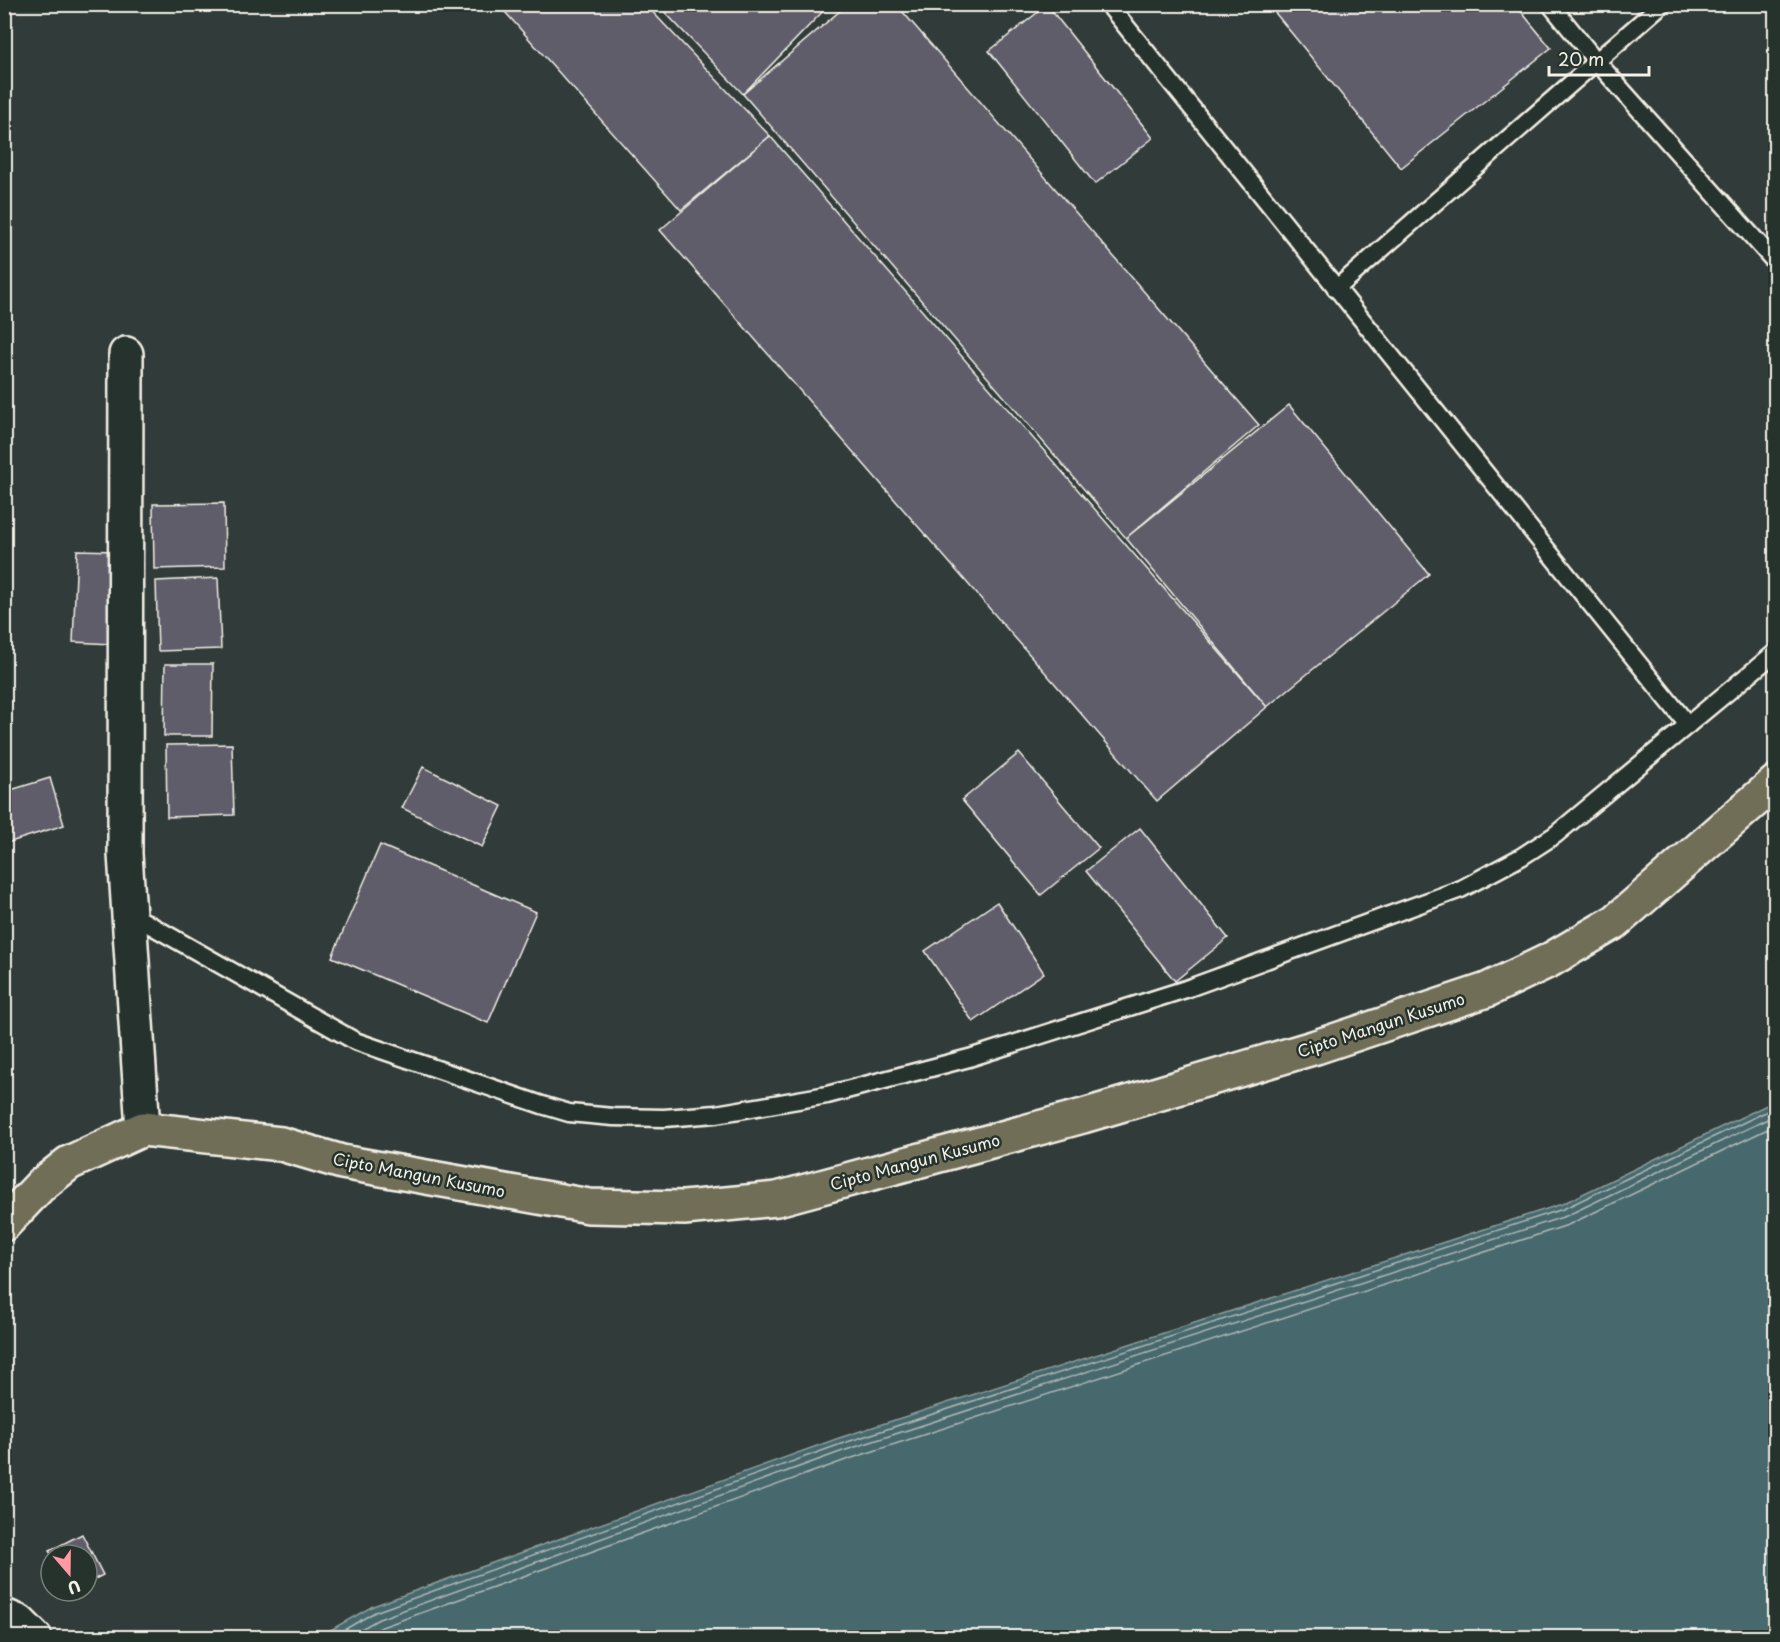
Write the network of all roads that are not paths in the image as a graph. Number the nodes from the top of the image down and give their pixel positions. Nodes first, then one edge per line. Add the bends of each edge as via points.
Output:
1 (1108, 4) edge
2 (1551, 4) edge
3 (1662, 4) edge
4 (1597, 62) junction
5 (1776, 263) edge
6 (1336, 289) junction
7 (126, 354) dead end
8 (1776, 652) edge
9 (1688, 726) junction
10 (1776, 782) edge
11 (129, 913) junction
12 (143, 1129) junction
13 (4, 1224) edge
14 (4, 1616) edge
15 (35, 1638) edge

1 - 6 lane
2 - 4 lane
3 - 4 lane
4 - 5 lane
4 - 6 lane
6 - 9 lane
7 - 11 street via 125,854
8 - 9 lane
9 - 11 lane via 1555,835 1461,889 1186,989 969,1058 827,1095 716,1114 664,1118 568,1113 355,1041
10 - 12 highway, Cipto Mangun Kusumo via 1616,922 1559,956 1487,990 1316,1047 1083,1116 777,1199 684,1208 589,1206 342,1162 281,1144
11 - 12 street
12 - 13 highway via 69,1163 40,1186
14 - 15 street via 19,1622

